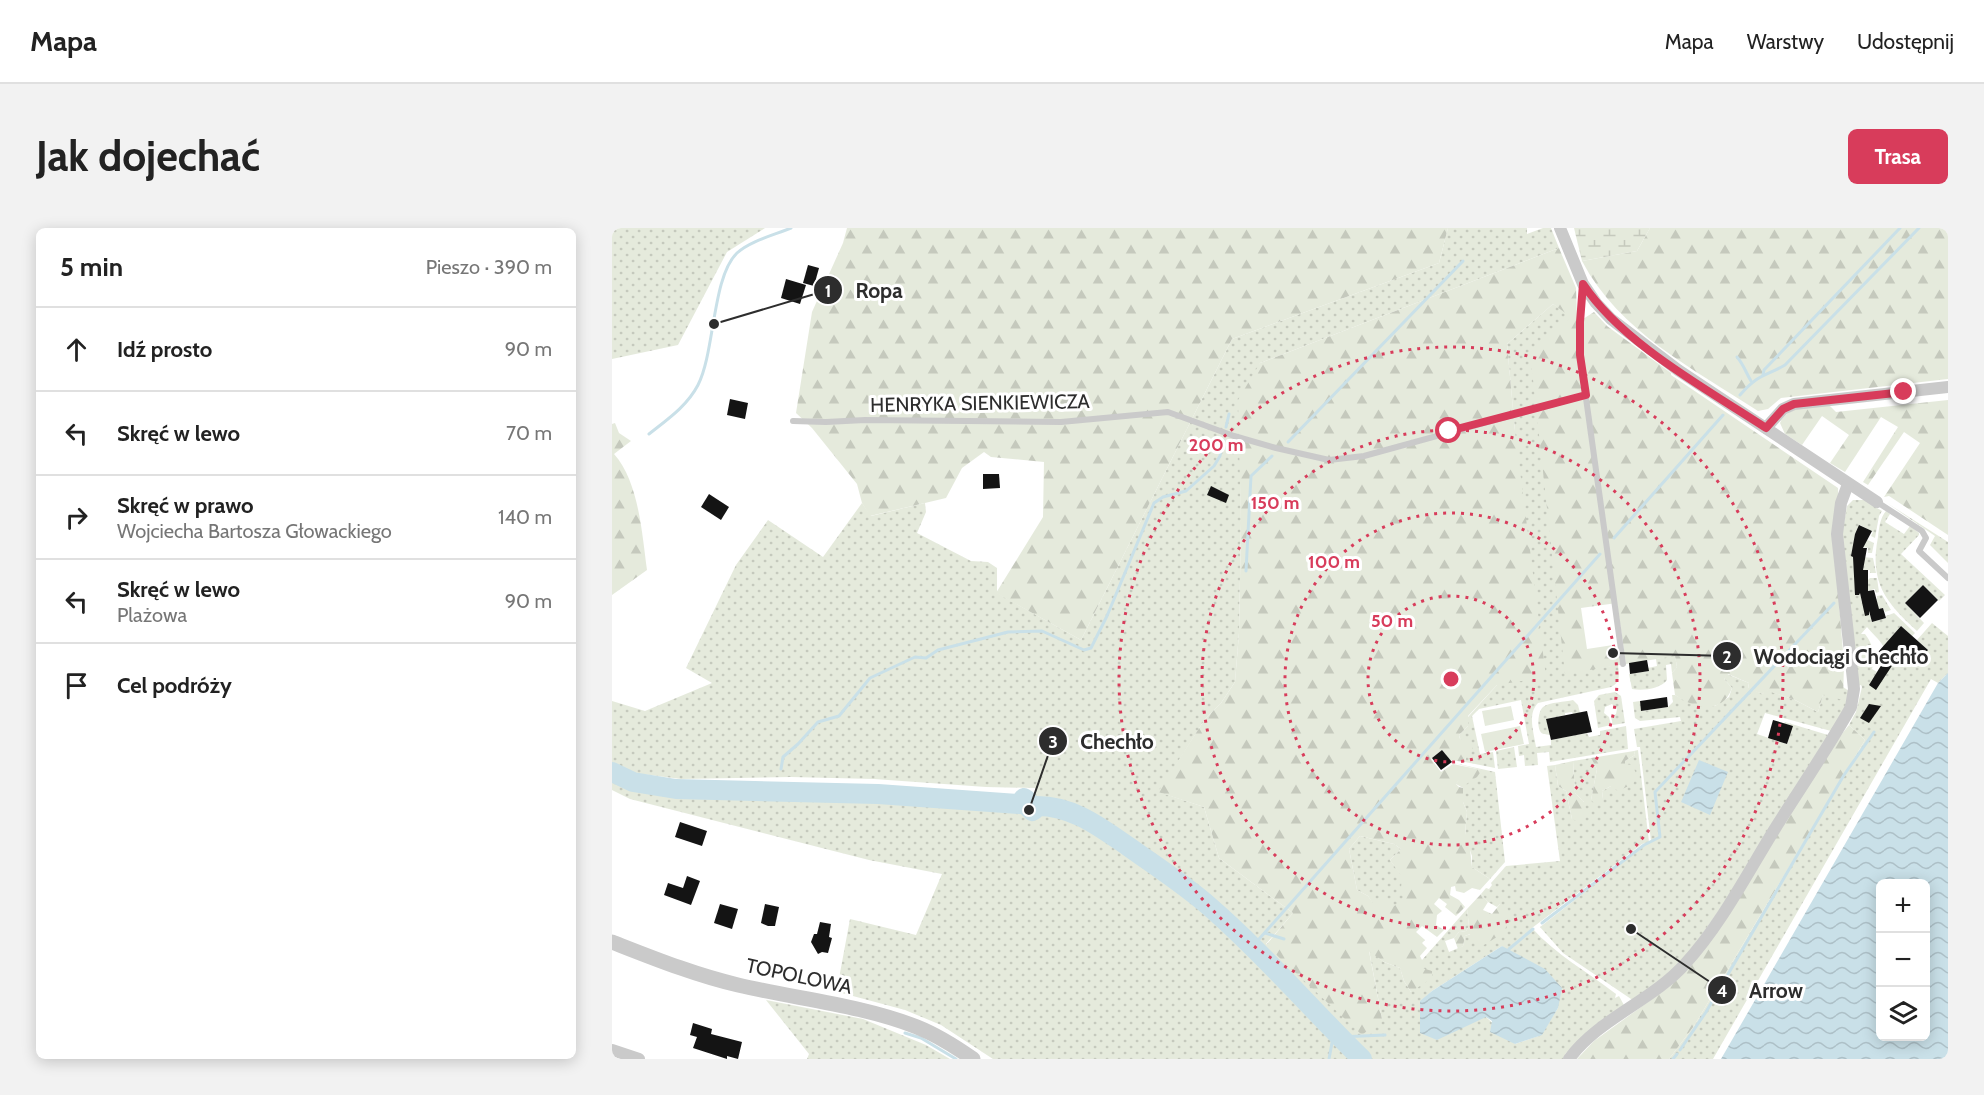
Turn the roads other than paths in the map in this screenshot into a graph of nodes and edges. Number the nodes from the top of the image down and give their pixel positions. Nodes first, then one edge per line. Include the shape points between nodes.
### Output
1 (1560, 228) edge
2 (1583, 284) junction
3 (1948, 387) edge
4 (1586, 395) junction
5 (793, 421) dead end
6 (1766, 428) junction
7 (1848, 484) junction
8 (1877, 502) joint
9 (1948, 578) edge
10 (1623, 664) dead end
11 (612, 942) edge
12 (612, 1050) edge
13 (639, 1059) edge
14 (974, 1059) edge
15 (1569, 1059) edge

1 - 2 street
2 - 4 lane via 1580,355
2 - 6 street via 1611,319 1633,337
3 - 6 street via 1794,404 1783,409
4 - 5 lane, HENRYKA SIENKIEWICZA via 1364,456 1329,460 1234,436 1168,412 1061,422
4 - 10 lane
6 - 7 street
7 - 8 street
7 - 15 street via 1841,503 1838,534 1854,689 1851,707 1730,902 1684,965 1593,1035
8 - 9 lane via 1922,531 1926,538 1919,551
11 - 14 street, TOPOLOWA via 735,985 902,1022 934,1035
12 - 13 street

